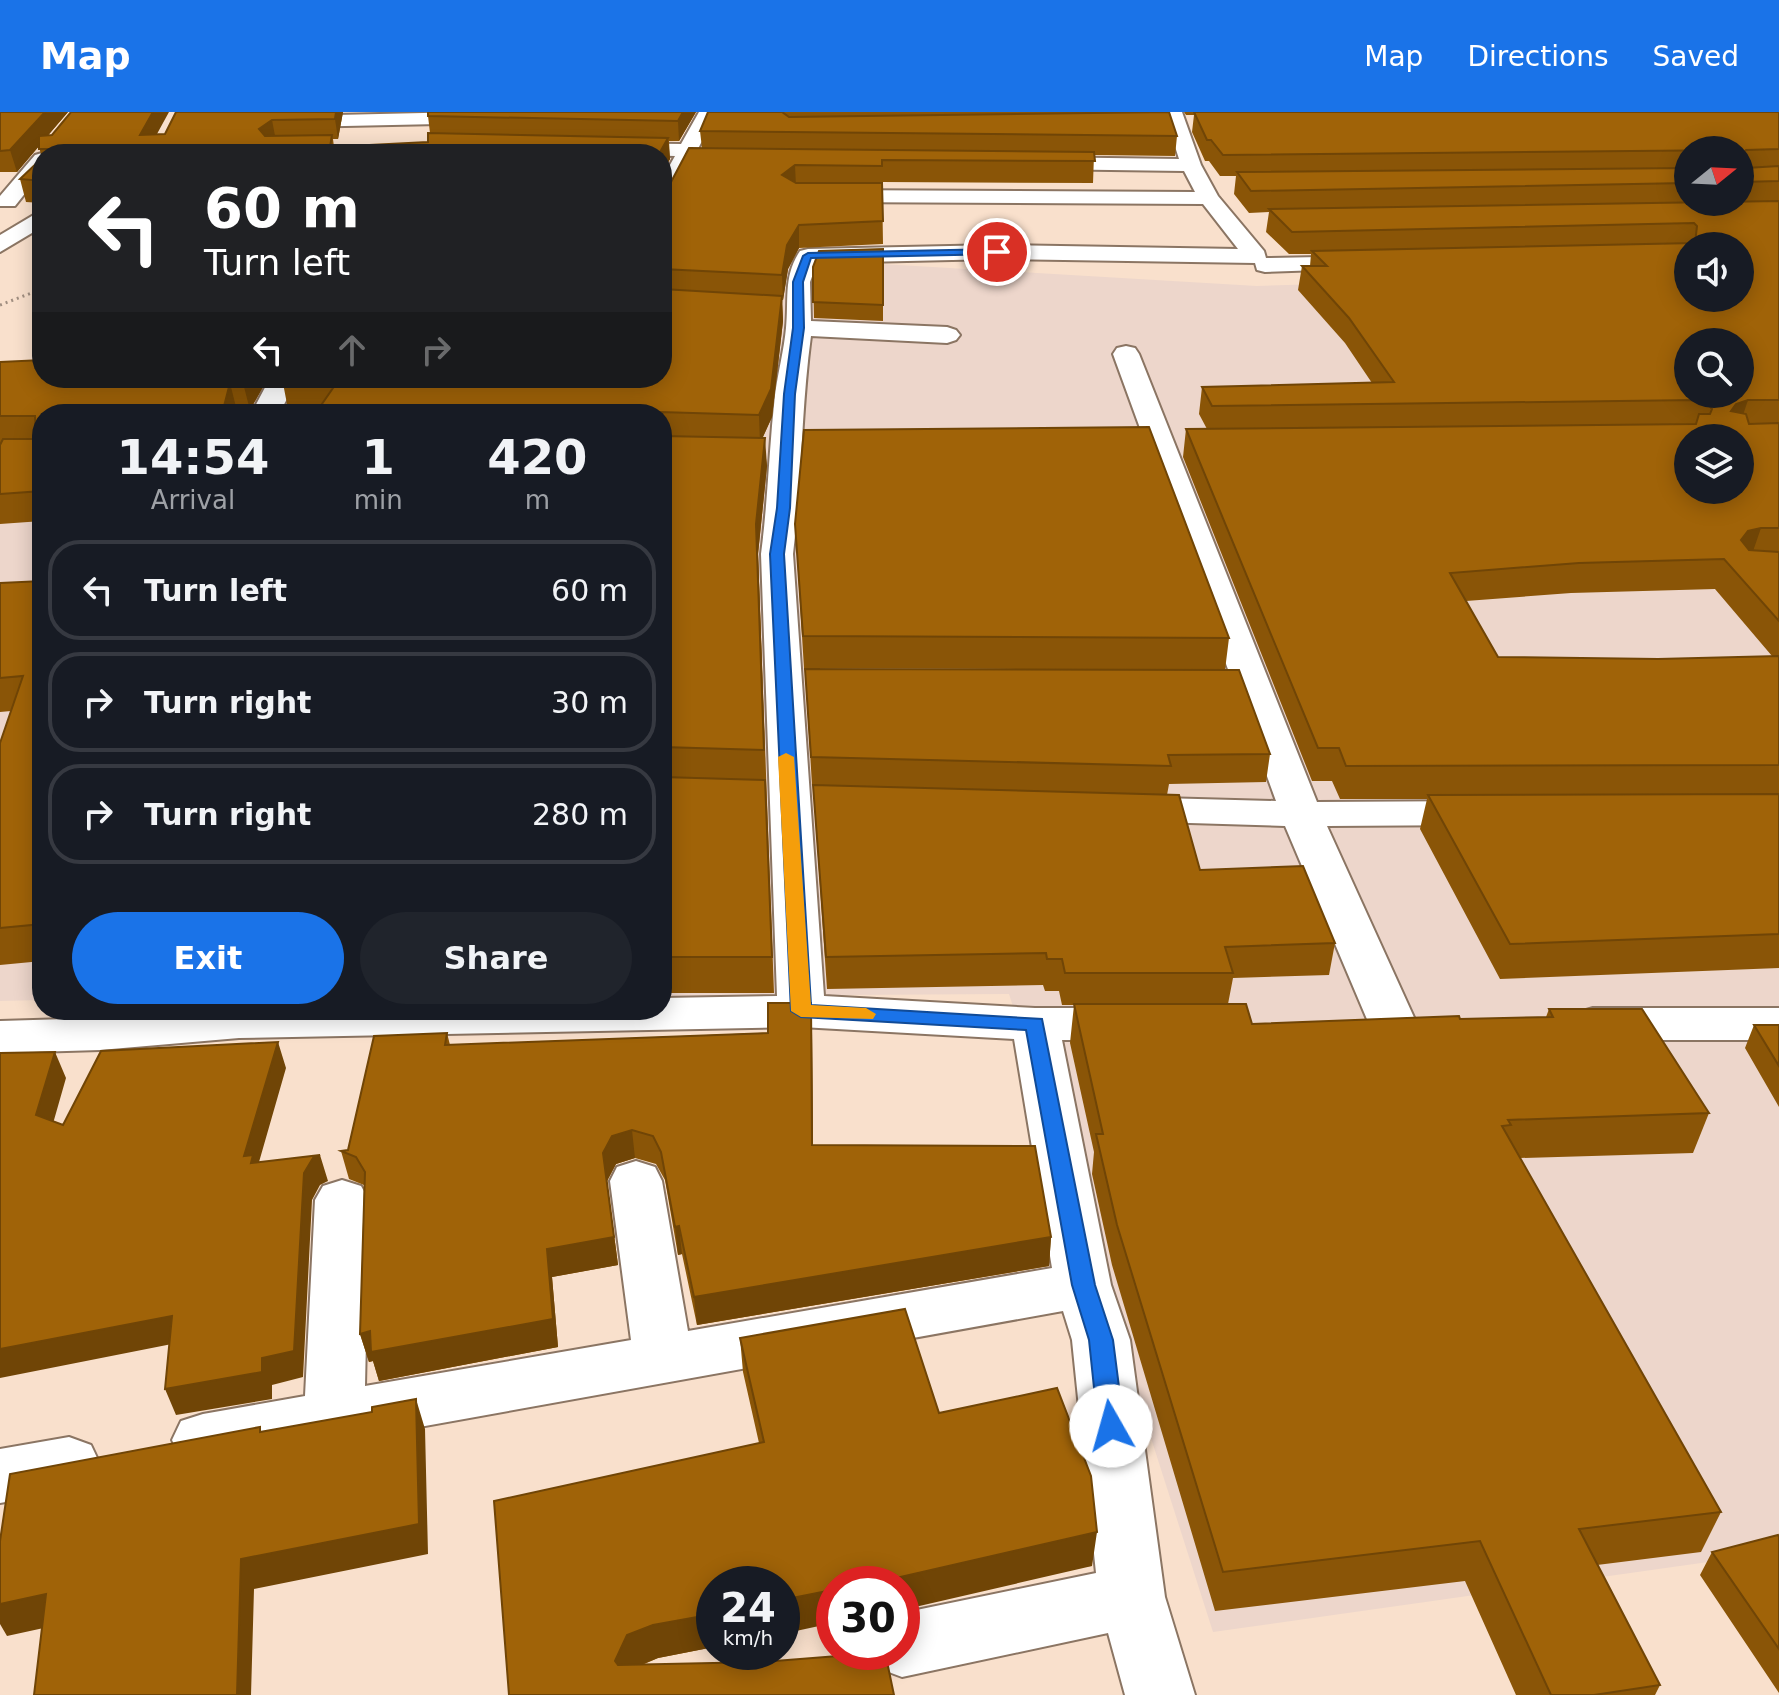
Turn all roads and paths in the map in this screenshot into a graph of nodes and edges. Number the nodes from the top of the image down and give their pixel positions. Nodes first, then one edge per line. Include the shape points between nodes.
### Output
1 (538, 112) edge
2 (708, 112) edge
3 (1177, 122) edge
4 (277, 144) edge
5 (672, 154) edge
6 (687, 155) junction
7 (1193, 157) junction
8 (716, 160) edge
9 (1016, 163) edge
10 (32, 169) edge
11 (672, 181) edge
12 (1211, 189) junction
13 (797, 196) edge
14 (4, 200) edge
15 (32, 205) edge
16 (1228, 223) junction
17 (32, 224) edge
18 (0, 245) edge
19 (1265, 256) junction
20 (1390, 262) edge
21 (32, 293) edge
22 (0, 305) edge
23 (789, 316) junction
24 (947, 335) dead end
25 (1126, 354) dead end
26 (772, 797) junction
27 (834, 799) edge
28 (1083, 807) edge
29 (1524, 813) edge
30 (1301, 814) junction
31 (801, 1011) junction
32 (672, 1014) edge
33 (341, 1020) edge
34 (104, 1022) edge
35 (1035, 1024) junction
36 (1175, 1024) edge
37 (1346, 1024) edge
38 (1393, 1024) junction
39 (1439, 1024) edge
40 (1547, 1024) edge
41 (1779, 1024) edge
42 (0, 1037) edge
43 (636, 1181) dead end
44 (342, 1200) dead end
45 (1083, 1285) junction
46 (663, 1359) junction
47 (334, 1417) junction
48 (0, 1476) edge
49 (1132, 1597) junction
50 (920, 1641) edge
51 (1160, 1695) edge

1 - 4 street via 284,123
2 - 6 street
3 - 7 street
5 - 6 street
6 - 8 street
6 - 11 street
7 - 9 street
7 - 12 street
10 - 14 street
12 - 13 street
12 - 16 street
14 - 15 street
16 - 19 street
16 - 19 street
17 - 18 street
19 - 20 street
19 - 23 street via 808,256
21 - 22 path
23 - 24 street
23 - 26 street via 789,394 771,454 777,554 798,682
25 - 30 street via 1176,445 1236,684
26 - 27 street
26 - 31 street
28 - 30 street
29 - 30 street
30 - 38 street
31 - 32 street
31 - 35 street
33 - 34 street
34 - 42 street
35 - 36 street
35 - 45 street
37 - 38 street
38 - 39 street
40 - 41 street
43 - 46 street
44 - 47 street
45 - 46 street
45 - 49 street via 1101,1340
46 - 47 street
47 - 48 street
49 - 50 street
49 - 51 street

